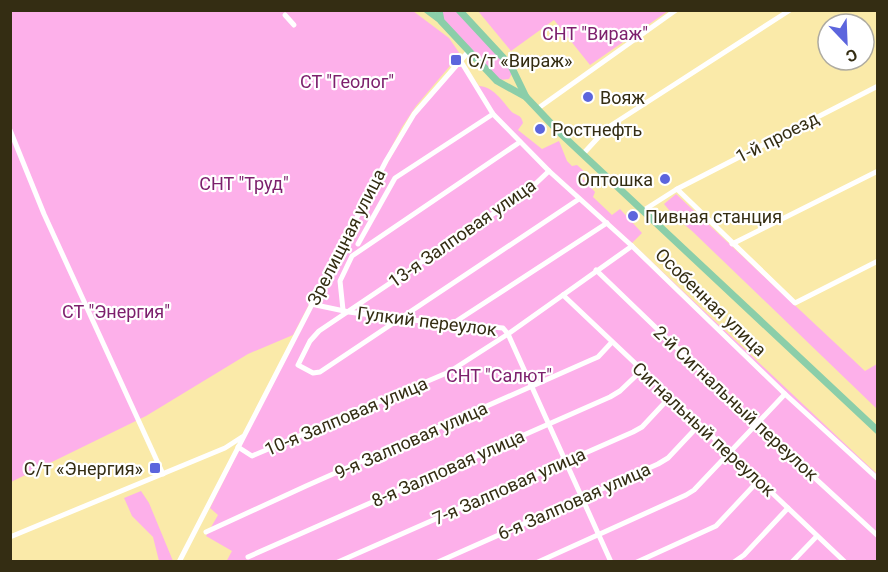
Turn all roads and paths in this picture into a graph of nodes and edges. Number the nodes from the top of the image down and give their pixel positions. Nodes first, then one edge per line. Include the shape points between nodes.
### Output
1 (427, 10) edge
2 (439, 10) edge
3 (459, 10) edge
4 (676, 10) edge
5 (790, 10) edge
6 (285, 15) dead end
7 (441, 21) junction
8 (294, 25) dead end
9 (469, 51) junction
10 (460, 60) junction
11 (514, 72) junction
12 (501, 83) junction
13 (878, 86) edge
14 (526, 97) junction
15 (537, 109) junction
16 (493, 114) junction
17 (10, 130) edge
18 (520, 142) junction
19 (583, 154) junction
20 (549, 171) junction
21 (878, 171) edge
22 (677, 189) junction
23 (579, 199) junction
24 (644, 210) junction
25 (607, 223) junction
26 (358, 244) dead end
27 (732, 244) junction
28 (632, 246) junction
29 (878, 261) edge
30 (596, 270) junction
31 (563, 295) junction
32 (312, 304) junction
33 (346, 311) junction
34 (400, 319) junction
35 (454, 323) junction
36 (508, 334) junction
37 (612, 342) junction
38 (642, 370) junction
39 (531, 387) junction
40 (785, 394) junction
41 (670, 397) junction
42 (548, 424) junction
43 (756, 424) junction
44 (699, 425) junction
45 (878, 431) edge
46 (243, 436) junction
47 (238, 447) junction
48 (728, 453) junction
49 (566, 461) junction
50 (163, 474) junction
51 (878, 479) edge
52 (759, 480) junction
53 (582, 498) junction
54 (788, 508) junction
55 (206, 532) dead end
56 (598, 535) junction
57 (817, 536) junction
58 (878, 536) edge
59 (10, 537) edge
60 (248, 557) dead end
61 (179, 561) edge
62 (338, 561) edge
63 (438, 561) edge
64 (538, 561) edge
65 (611, 561) edge
66 (637, 561) edge
67 (734, 561) edge
68 (792, 561) edge
69 (845, 561) edge

1 - 7 main road
2 - 7 main road
3 - 11 main road
4 - 15 street
5 - 19 street via 607,128
6 - 8 street
7 - 9 main road
9 - 10 street, Зрелищная улица
9 - 12 main road
10 - 16 street, Особенная улица
10 - 32 street, Зрелищная улица via 414,114
11 - 12 main road via 509,82
11 - 14 main road
12 - 14 main road
13 - 22 street, 1-й проезд
14 - 15 main road
15 - 19 main road
16 - 18 street, Особенная улица
16 - 26 street via 395,178
17 - 50 street via 44,214
18 - 20 street, Особенная улица
18 - 33 street via 352,256 340,281
19 - 24 main road
20 - 23 street, Особенная улица
20 - 33 street, 13-я Залповая улица via 530,189
21 - 27 street
22 - 24 street, 1-й проезд
22 - 27 street
23 - 25 street, Особенная улица
23 - 34 street
24 - 45 main road
25 - 28 street, Особенная улица
25 - 35 street
27 - 29 street via 795,303
28 - 30 street, 10-я Залповая улица
28 - 40 street, Особенная улица
30 - 31 street, 10-я Залповая улица
30 - 43 street, 2-й Сигнальный переулок
31 - 36 street, 10-я Залповая улица
31 - 37 street, Сигнальный переулок
32 - 33 street, Гулкий переулок
32 - 46 street, Зрелищная улица
33 - 34 street, Гулкий переулок
33 - 34 street, 13-я Залповая улица via 310,340 297,365 317,374
34 - 35 street, Гулкий переулок
35 - 36 street, Гулкий переулок via 503,327
36 - 39 street, Гулкий переулок
36 - 47 street, 10-я Залповая улица via 449,372 269,449 252,456
37 - 38 street, Сигнальный переулок
37 - 39 street, 9-я Залповая улица via 598,357
38 - 41 street, Сигнальный переулок
38 - 42 street, 8-я Залповая улица via 610,397
39 - 42 street, Гулкий переулок
39 - 55 street, 9-я Залповая улица
40 - 43 street
40 - 51 street, Особенная улица
41 - 44 street, Сигнальный переулок
41 - 49 street, 7-я Залповая улица via 642,427
42 - 49 street, Гулкий переулок
42 - 60 street, 8-я Залповая улица
43 - 48 street
43 - 58 street, 2-й Сигнальный переулок
44 - 48 street, Сигнальный переулок
44 - 53 street, 6-я Залповая улица via 668,458
46 - 47 street, Зрелищная улица
46 - 50 street via 225,448
47 - 61 street, Зрелищная улица
48 - 52 street, Сигнальный переулок
48 - 56 street via 694,490
49 - 53 street, Гулкий переулок
49 - 62 street, 7-я Залповая улица
50 - 59 street
52 - 54 street, Сигнальный переулок
52 - 66 street via 716,526
53 - 56 street, Гулкий переулок
53 - 63 street, 6-я Залповая улица
54 - 57 street, Сигнальный переулок
54 - 67 street
56 - 64 street
56 - 65 street, Гулкий переулок
57 - 68 street
57 - 69 street, Сигнальный переулок

